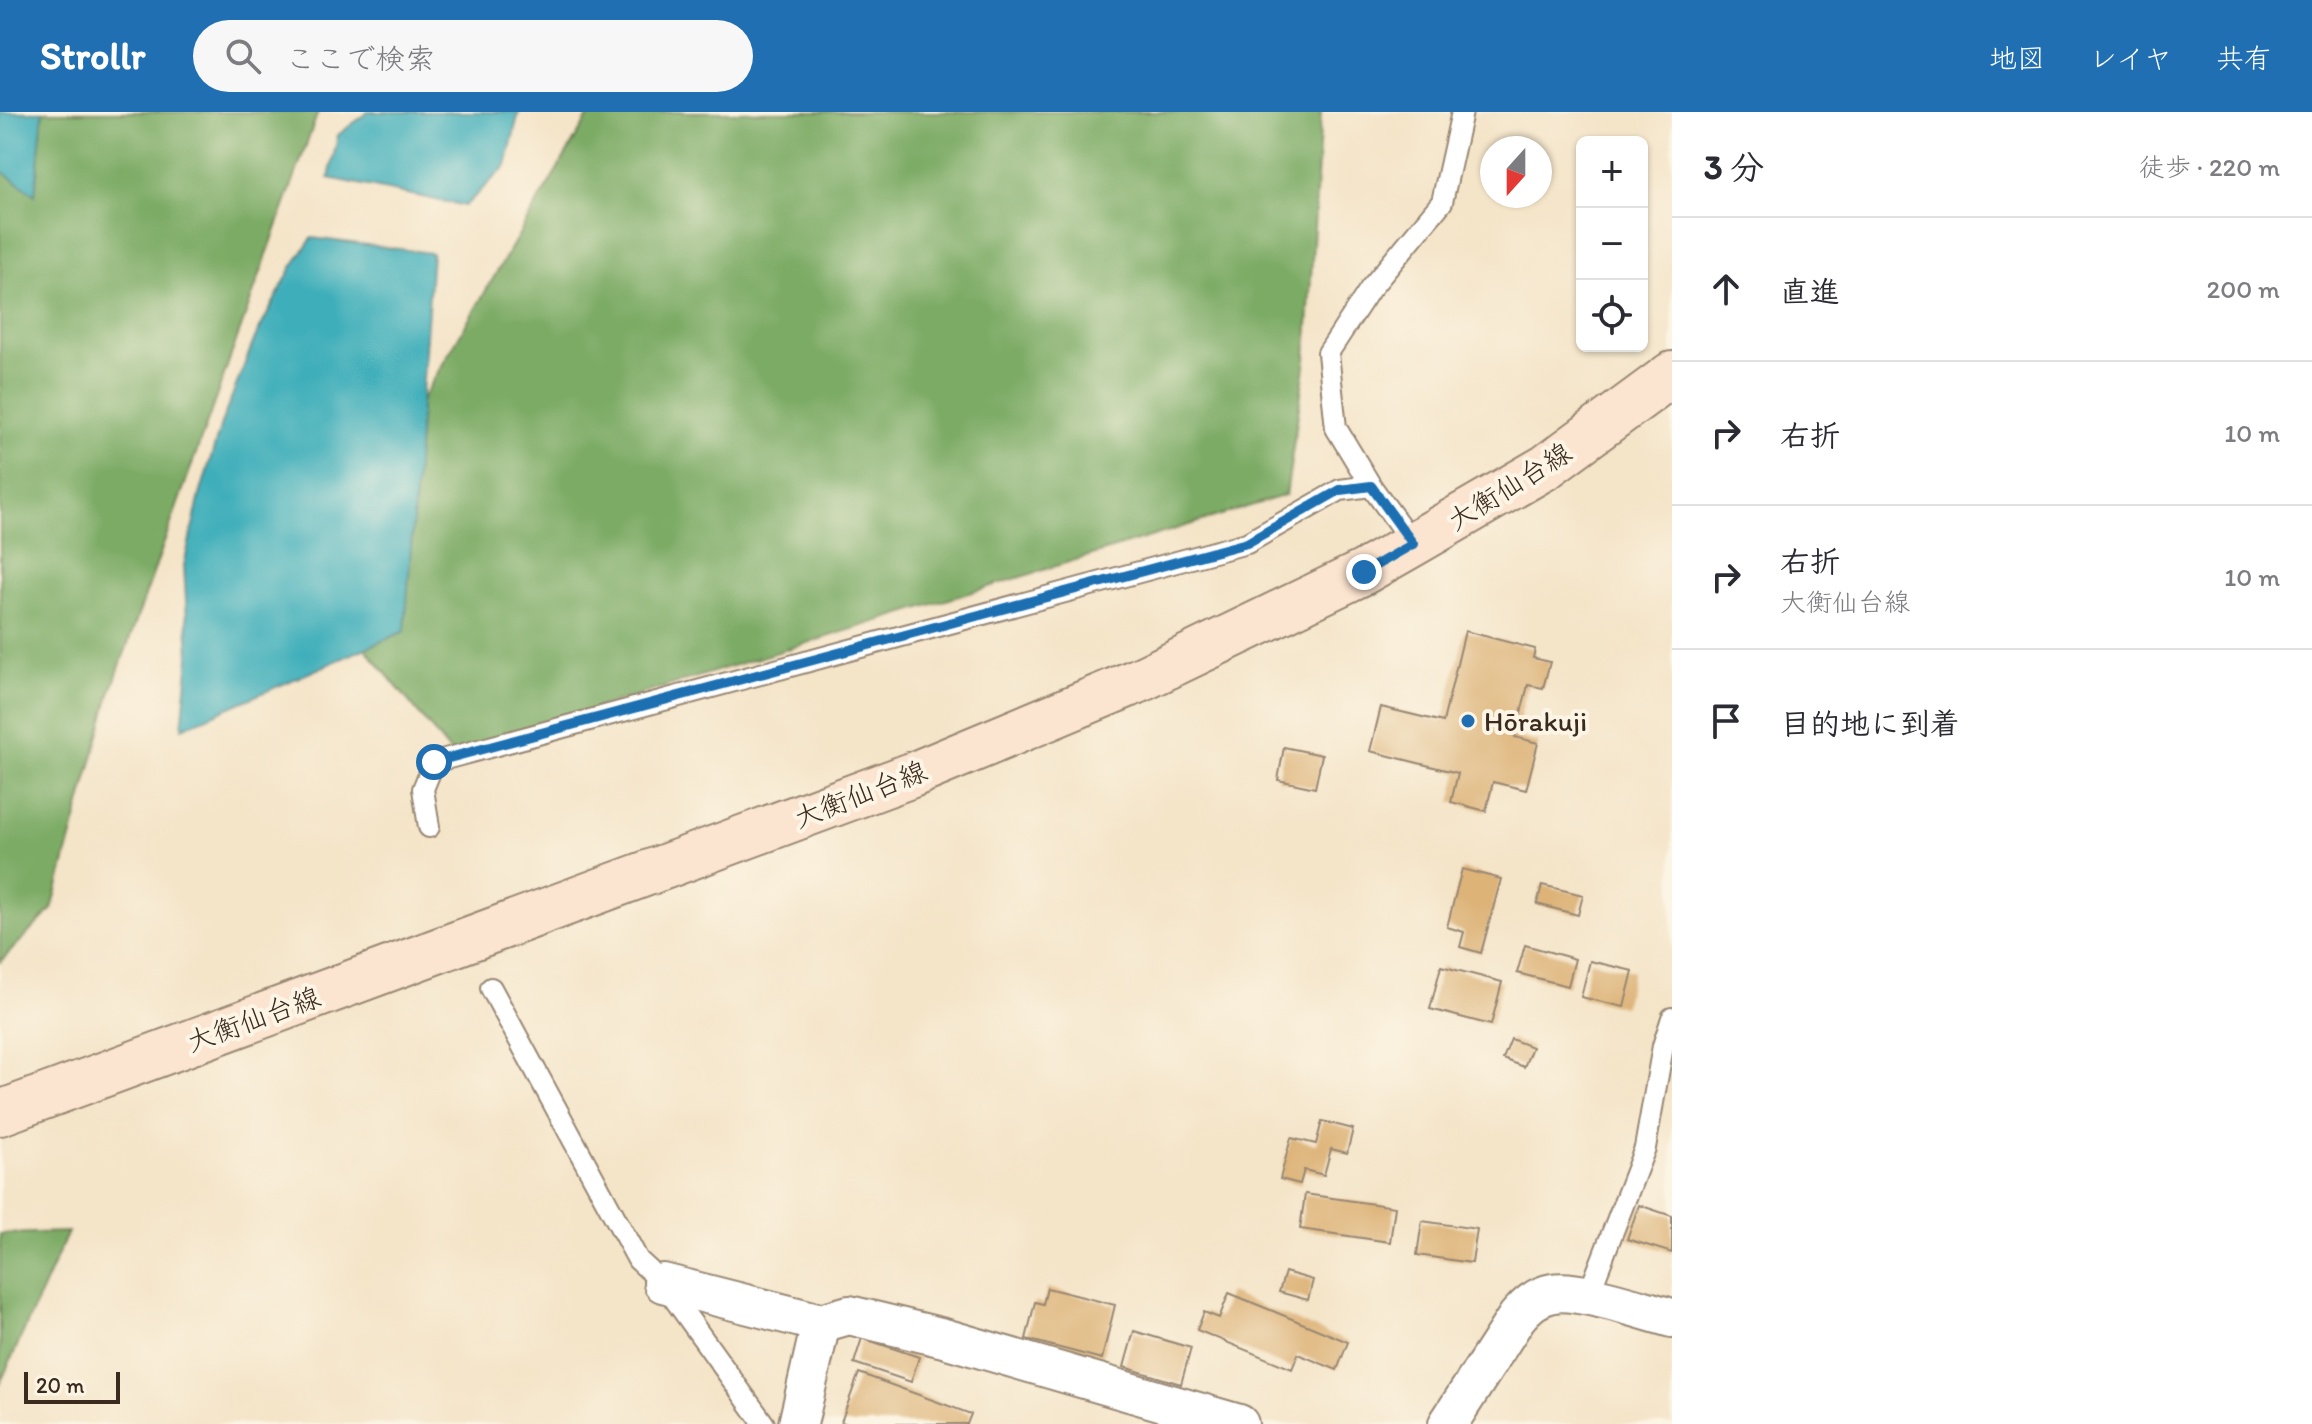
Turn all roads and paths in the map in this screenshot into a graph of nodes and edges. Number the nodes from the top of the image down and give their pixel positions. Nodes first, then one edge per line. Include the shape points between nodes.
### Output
1 (1462, 112) edge
2 (1672, 374) edge
3 (1371, 486) junction
4 (1413, 544) junction
5 (429, 827) dead end
6 (491, 988) dead end
7 (1672, 1018) edge
8 (0, 1113) edge
9 (663, 1283) junction
10 (1588, 1296) junction
11 (1672, 1318) edge
12 (821, 1323) junction
13 (764, 1424) edge
14 (798, 1424) edge
15 (1239, 1424) edge
16 (1448, 1424) edge

1 - 3 lane via 1442,202 1370,289 1328,353 1336,428
2 - 4 main road, 大衡仙台線 via 1546,467
3 - 4 lane
3 - 5 lane via 1340,490 1247,543 434,762 423,789
4 - 8 main road, 大衡仙台線 via 1142,679 912,775
6 - 9 lane via 638,1260
7 - 10 lane via 1645,1148
9 - 12 street
9 - 13 lane
10 - 11 street
10 - 16 street via 1555,1292 1527,1304
12 - 14 street
12 - 15 street via 849,1315

